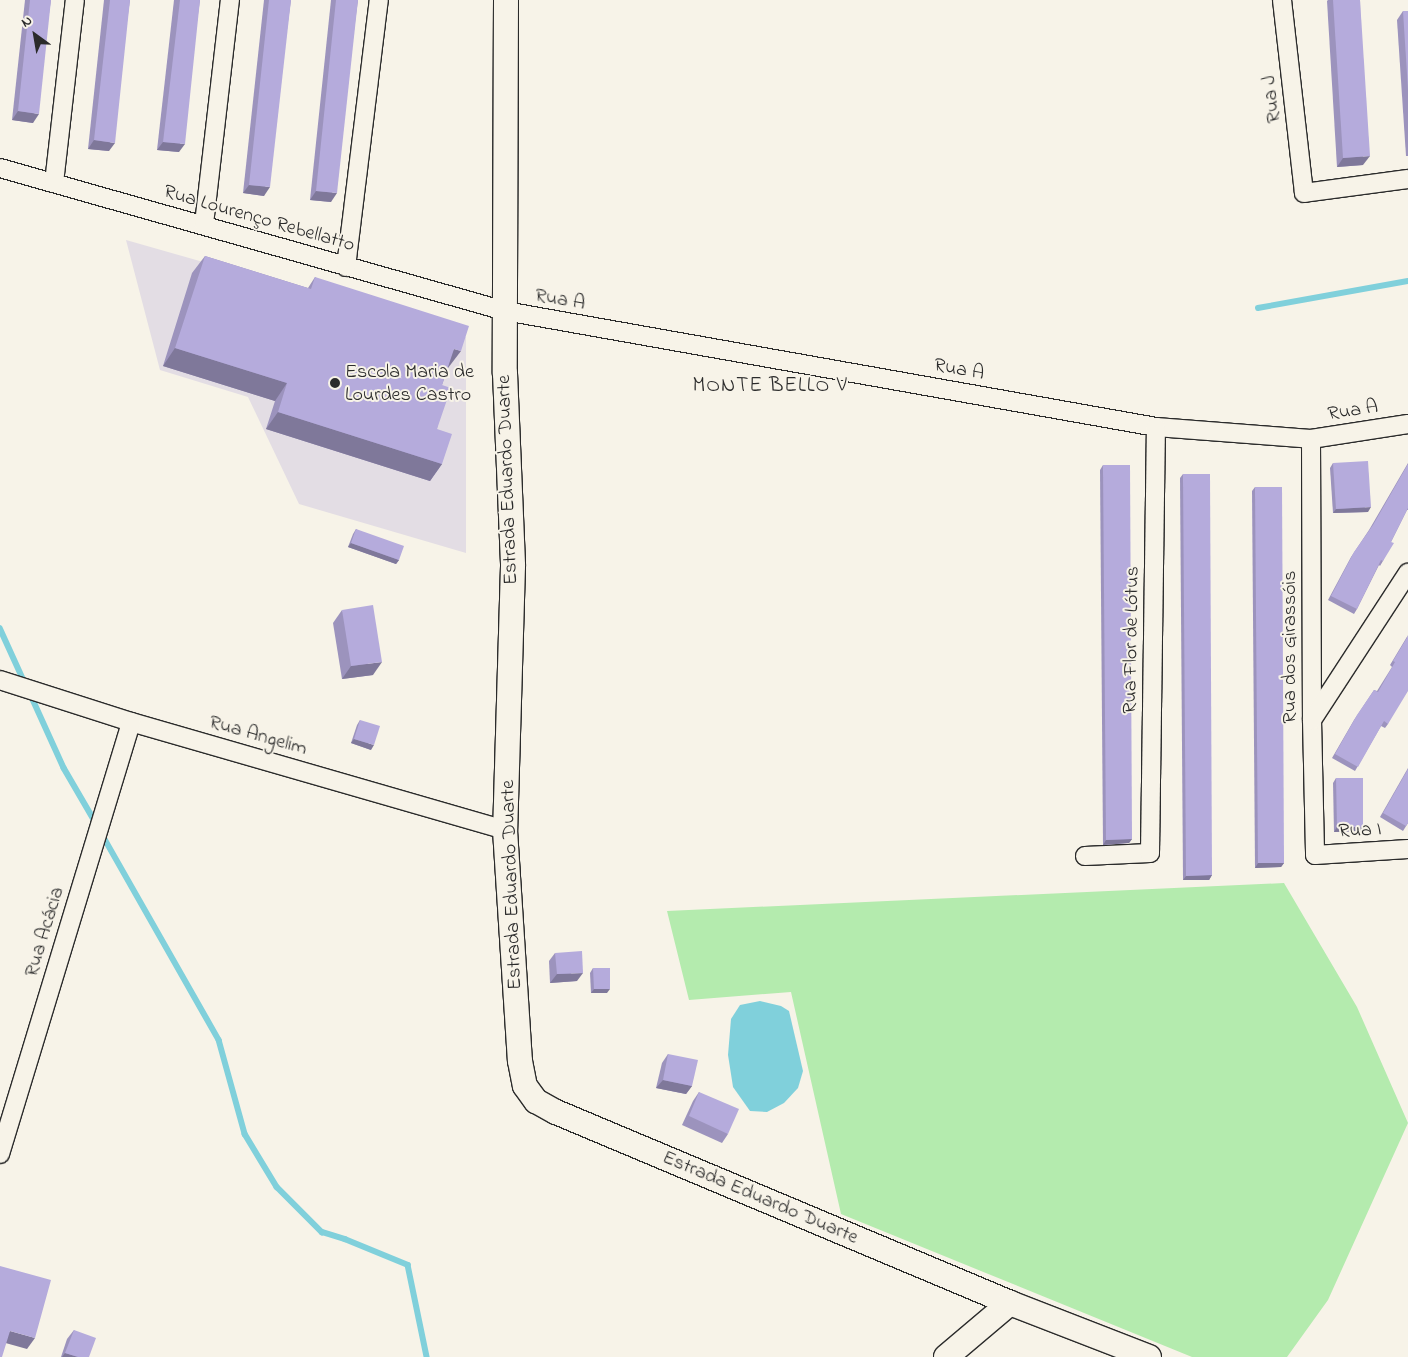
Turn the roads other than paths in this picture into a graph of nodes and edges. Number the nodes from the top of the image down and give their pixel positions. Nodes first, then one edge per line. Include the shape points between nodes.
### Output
1 (75, 0) edge
2 (230, 0) edge
3 (380, 0) edge
4 (506, 0) edge
5 (1282, 0) edge
6 (0, 168) edge
7 (1408, 179) edge
8 (54, 183) junction
9 (204, 224) junction
10 (346, 266) junction
11 (505, 312) junction
12 (1408, 424) edge
13 (1156, 427) junction
14 (1311, 439) junction
15 (1408, 574) edge
16 (0, 680) edge
17 (1312, 720) junction
18 (131, 722) junction
19 (505, 830) junction
20 (1408, 849) edge
21 (1315, 855) joint
22 (1085, 856) dead end
23 (0, 1154) edge
24 (1010, 1303) junction
25 (946, 1357) edge
26 (1149, 1357) edge

1 - 8 street
2 - 9 street
3 - 10 street
4 - 11 street, Estrada Eduardo Duarte
5 - 7 street, Rua J via 1304,192
6 - 8 street, Rua Lourenço Rebellatto
8 - 9 street, Rua Lourenço Rebellatto
9 - 10 street, Rua Lourenço Rebellatto
10 - 11 street, Rua Lourenço Rebellatto
11 - 13 street, Rua A
11 - 19 street, Estrada Eduardo Duarte via 512,566
12 - 14 street, Rua A
13 - 14 street, Rua A
13 - 22 street, Rua Flor de Lótus via 1150,853
14 - 17 street, Rua dos Girassóis
15 - 17 street
16 - 18 street, Rua Angelim
17 - 21 street, Rua dos Girassóis
18 - 19 street, Rua Angelim
18 - 23 street, Rua Acácia
19 - 24 street, Estrada Eduardo Duarte via 520,1061 525,1086 536,1101
20 - 21 street, Rua I
24 - 25 street
24 - 26 street, Estrada Eduardo Duarte

